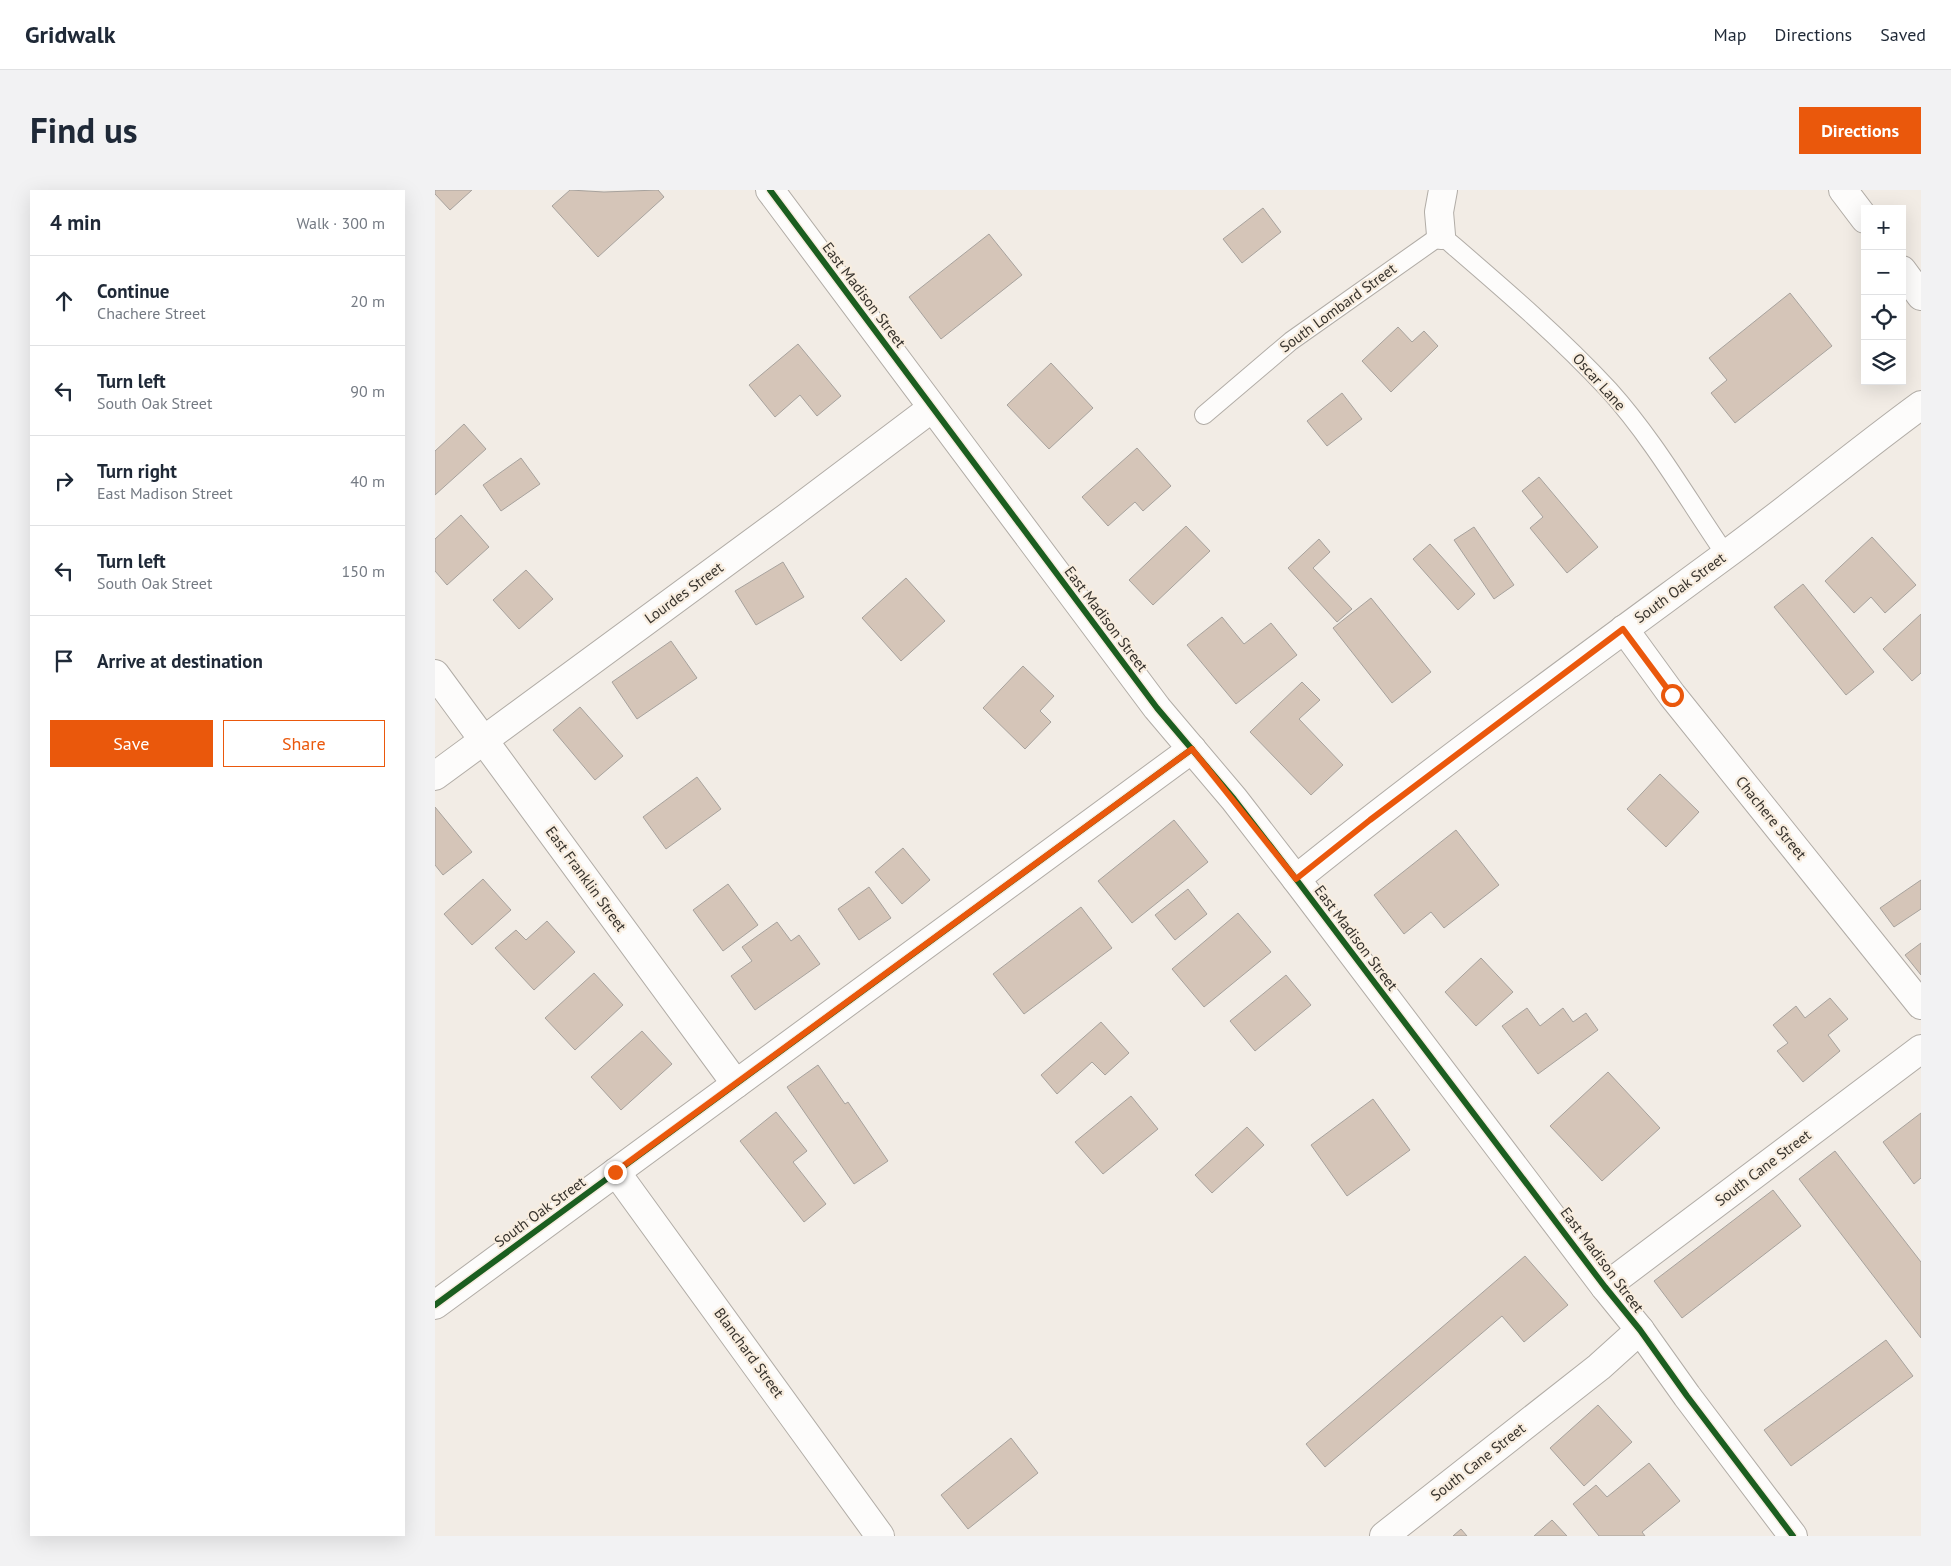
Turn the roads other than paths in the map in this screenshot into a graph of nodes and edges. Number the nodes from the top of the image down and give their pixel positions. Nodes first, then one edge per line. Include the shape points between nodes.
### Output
1 (770, 190) edge
2 (1443, 190) edge
3 (1843, 190) edge
4 (1861, 214) edge
5 (1441, 235) junction
6 (1906, 275) edge
7 (1921, 296) edge
8 (1921, 405) edge
9 (931, 408) junction
10 (1204, 415) dead end
11 (1726, 555) junction
12 (1623, 629) junction
13 (435, 674) edge
14 (484, 740) junction
15 (1192, 749) junction
16 (435, 776) edge
17 (1296, 879) junction
18 (1921, 1005) edge
19 (1921, 1049) edge
20 (736, 1084) junction
21 (615, 1172) junction
22 (1605, 1287) junction
23 (435, 1305) edge
24 (1640, 1330) junction
25 (880, 1536) edge
26 (1384, 1536) edge
27 (1793, 1536) edge

1 - 9 street, East Madison Street
2 - 5 street via 1439,212
3 - 4 street
5 - 10 lane, South Lombard Street via 1291,341
5 - 11 lane, Oscar Lane via 1555,334 1609,391 1634,421
6 - 7 street
8 - 11 street, South Oak Street
9 - 14 street, Lourdes Street
9 - 15 street, East Madison Street via 1157,708
11 - 12 street, South Oak Street
12 - 17 street, South Oak Street
12 - 18 street, Chachere Street via 1672,695
13 - 14 street, East Franklin Street
14 - 16 street, Lourdes Street
14 - 20 street, East Franklin Street
15 - 17 street, East Madison Street
15 - 20 street, South Oak Street
17 - 22 street, East Madison Street
19 - 22 street, South Cane Street
20 - 21 street, South Oak Street
21 - 23 street, South Oak Street
21 - 25 street, Blanchard Street
22 - 24 street, East Madison Street
24 - 26 street, South Cane Street via 1599,1367
24 - 27 street, East Madison Street

